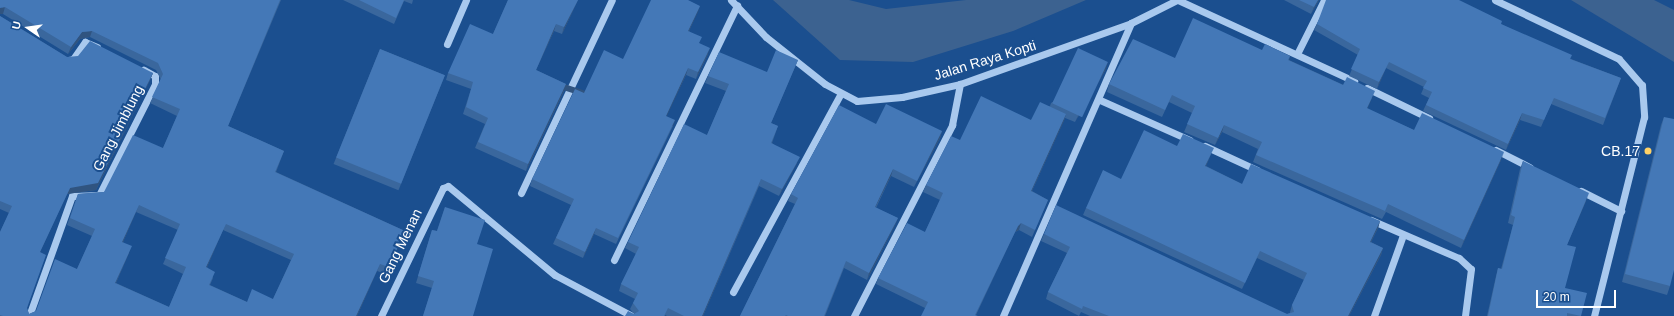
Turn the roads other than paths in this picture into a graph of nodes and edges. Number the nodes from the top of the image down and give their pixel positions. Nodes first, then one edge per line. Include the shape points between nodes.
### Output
1 (466, 0) edge
2 (612, 0) edge
3 (1178, 0) edge
4 (1324, 0) edge
5 (1495, 0) edge
6 (734, 2) edge
7 (1131, 23) junction
8 (447, 44) dead end
9 (107, 52) edge
10 (1297, 54) junction
11 (61, 56) edge
12 (133, 64) edge
13 (960, 84) junction
14 (840, 95) junction
15 (1100, 100) junction
16 (1440, 123) edge
17 (1490, 148) edge
18 (1541, 172) edge
19 (1266, 174) edge
20 (1569, 186) edge
21 (521, 193) dead end
22 (1051, 205) junction
23 (1058, 209) edge
24 (1621, 211) junction
25 (1360, 215) edge
26 (1403, 234) junction
27 (614, 260) dead end
28 (733, 292) dead end
29 (1006, 315) edge
30 (29, 316) edge
31 (381, 316) edge
32 (632, 316) edge
33 (854, 316) edge
34 (1374, 316) edge
35 (1465, 316) edge
36 (1594, 316) edge

1 - 8 street
2 - 21 street
3 - 7 street, Jalan Raya Kopti
3 - 10 street
4 - 10 street
5 - 24 street via 1619,59 1642,85 1644,117
6 - 14 street, Jalan Raya Kopti via 766,37
6 - 27 street
7 - 13 street, Jalan Raya Kopti
7 - 15 street
9 - 11 street via 85,42 73,59
10 - 16 street
12 - 30 street, Gang Jimblung via 155,76 155,84 99,195 72,196
13 - 14 street, Jalan Raya Kopti via 879,101 857,101
13 - 33 street via 952,125
14 - 28 street
15 - 19 street
15 - 22 street
17 - 18 street
20 - 24 street
22 - 23 street
22 - 29 street
24 - 36 street
25 - 26 street
26 - 34 street
26 - 35 street via 1459,258 1471,269
31 - 32 street, Gang Menan via 443,188 448,186 570,286

